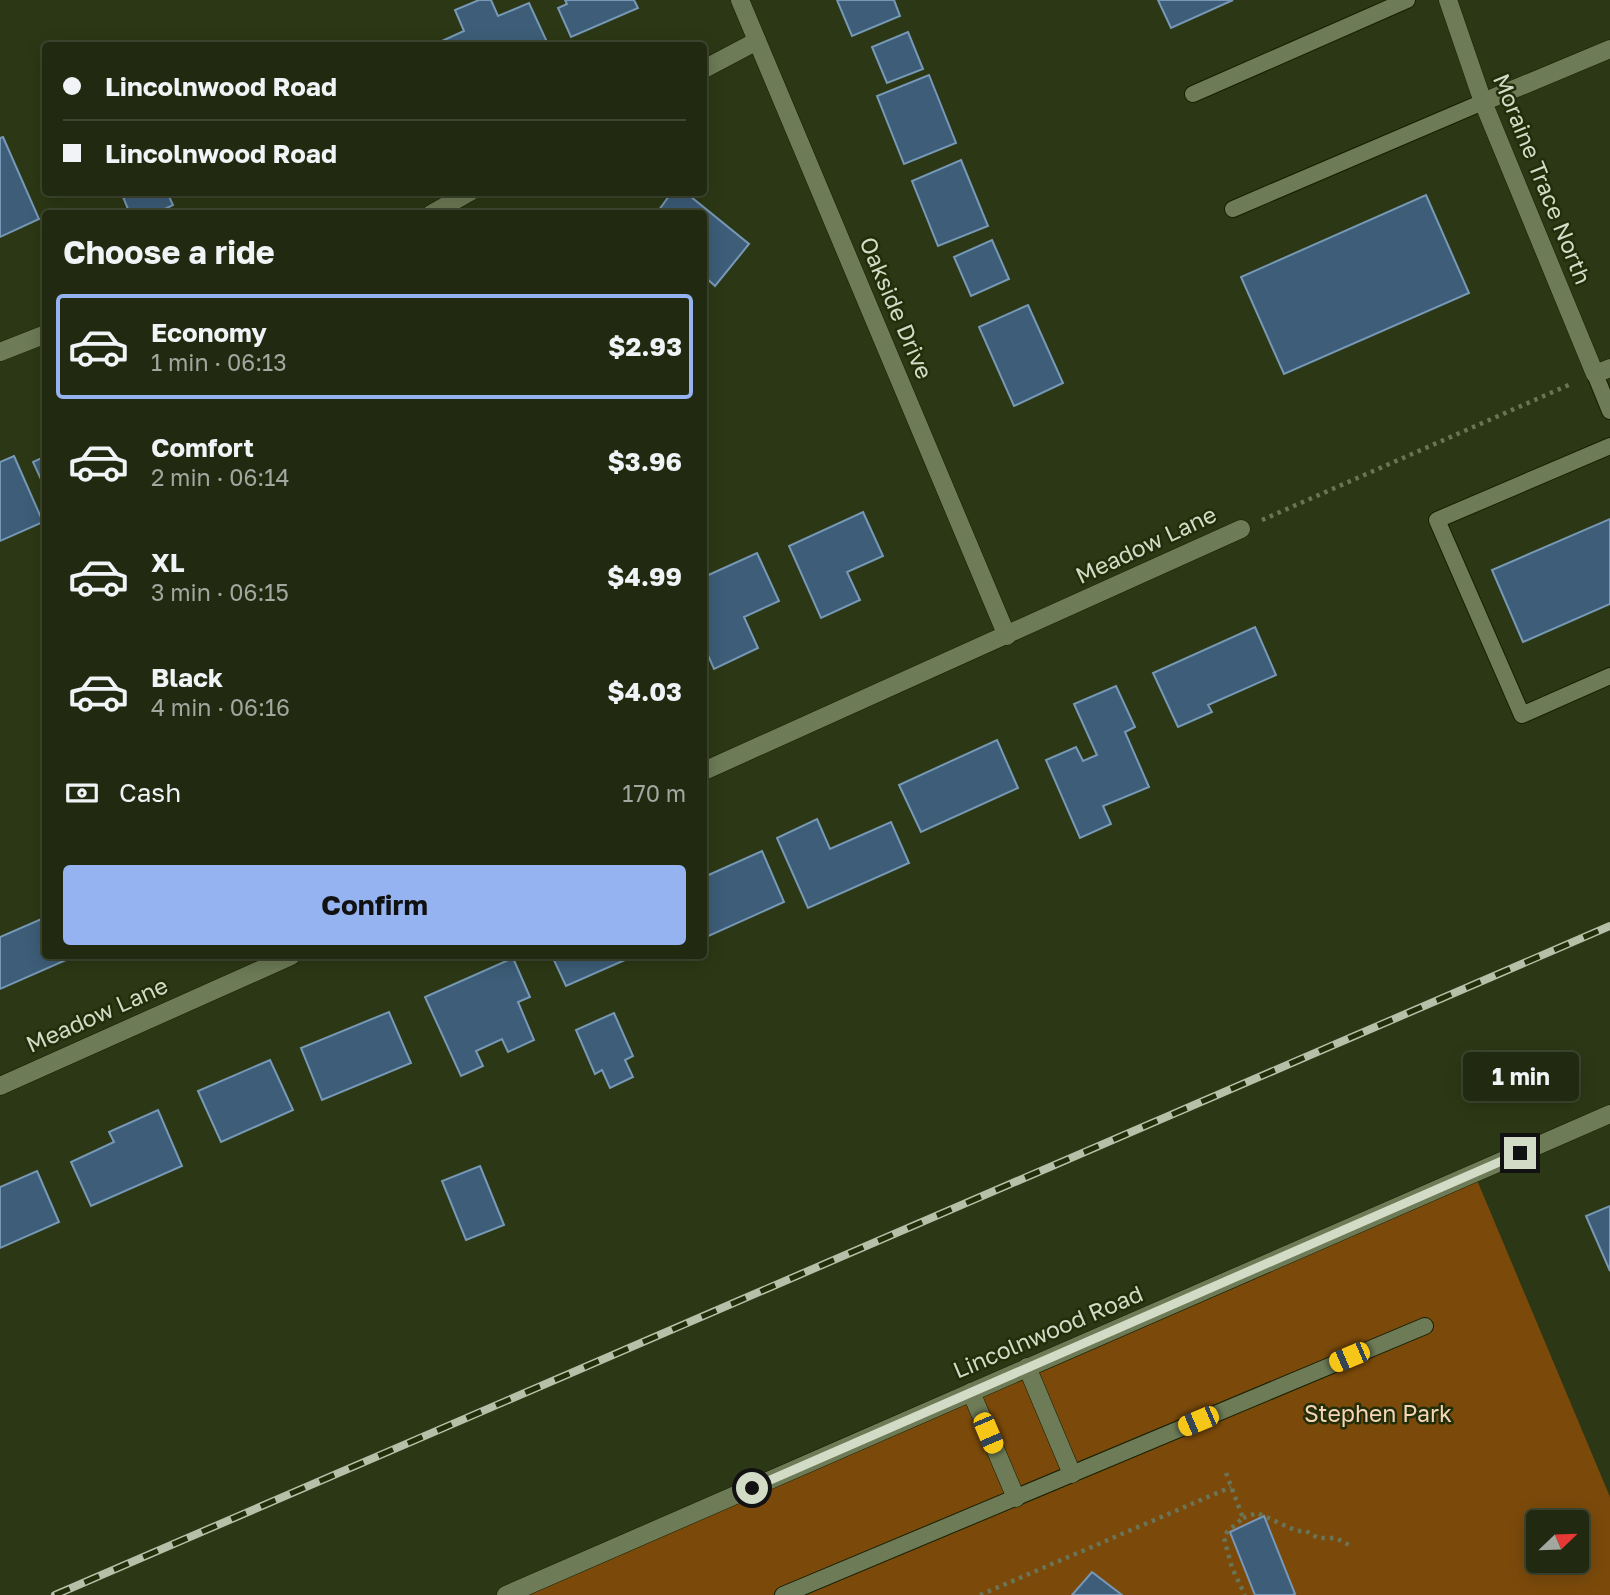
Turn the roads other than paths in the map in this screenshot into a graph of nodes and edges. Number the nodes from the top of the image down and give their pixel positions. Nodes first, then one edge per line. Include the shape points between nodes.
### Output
1 (740, 0) edge
2 (1407, 0) edge
3 (1448, 0) edge
4 (757, 41) junction
5 (1610, 49) edge
6 (707, 67) edge
7 (1193, 94) dead end
8 (1483, 102) junction
9 (463, 196) edge
10 (1233, 209) dead end
11 (437, 210) edge
12 (42, 336) edge
13 (0, 352) edge
14 (1602, 371) edge
15 (1610, 411) edge
16 (1610, 446) edge
17 (1241, 529) road end
18 (1007, 636) junction
19 (1610, 676) edge
20 (707, 770) edge
21 (284, 959) edge
22 (0, 1086) edge
23 (1610, 1114) edge
24 (1425, 1326) dead end
25 (1027, 1367) junction
26 (971, 1392) junction
27 (1072, 1474) junction
28 (1016, 1498) junction
29 (506, 1595) edge
30 (783, 1595) edge

1 - 4 street, Oakside Drive
2 - 7 lane
3 - 8 street, Moraine Trace North
4 - 6 street
4 - 18 street, Oakside Drive
5 - 8 street
8 - 10 lane
8 - 14 street, Moraine Trace North
9 - 11 street
12 - 13 street
14 - 15 lane
16 - 19 lane via 1437,520 1522,715
17 - 18 street, Meadow Lane
18 - 20 street, Meadow Lane
21 - 22 street, Meadow Lane
23 - 25 street, Lincolnwood Road
24 - 27 lane
25 - 26 street, Lincolnwood Road
25 - 27 street
26 - 28 street
26 - 29 street, Lincolnwood Road
27 - 28 lane
28 - 30 lane

